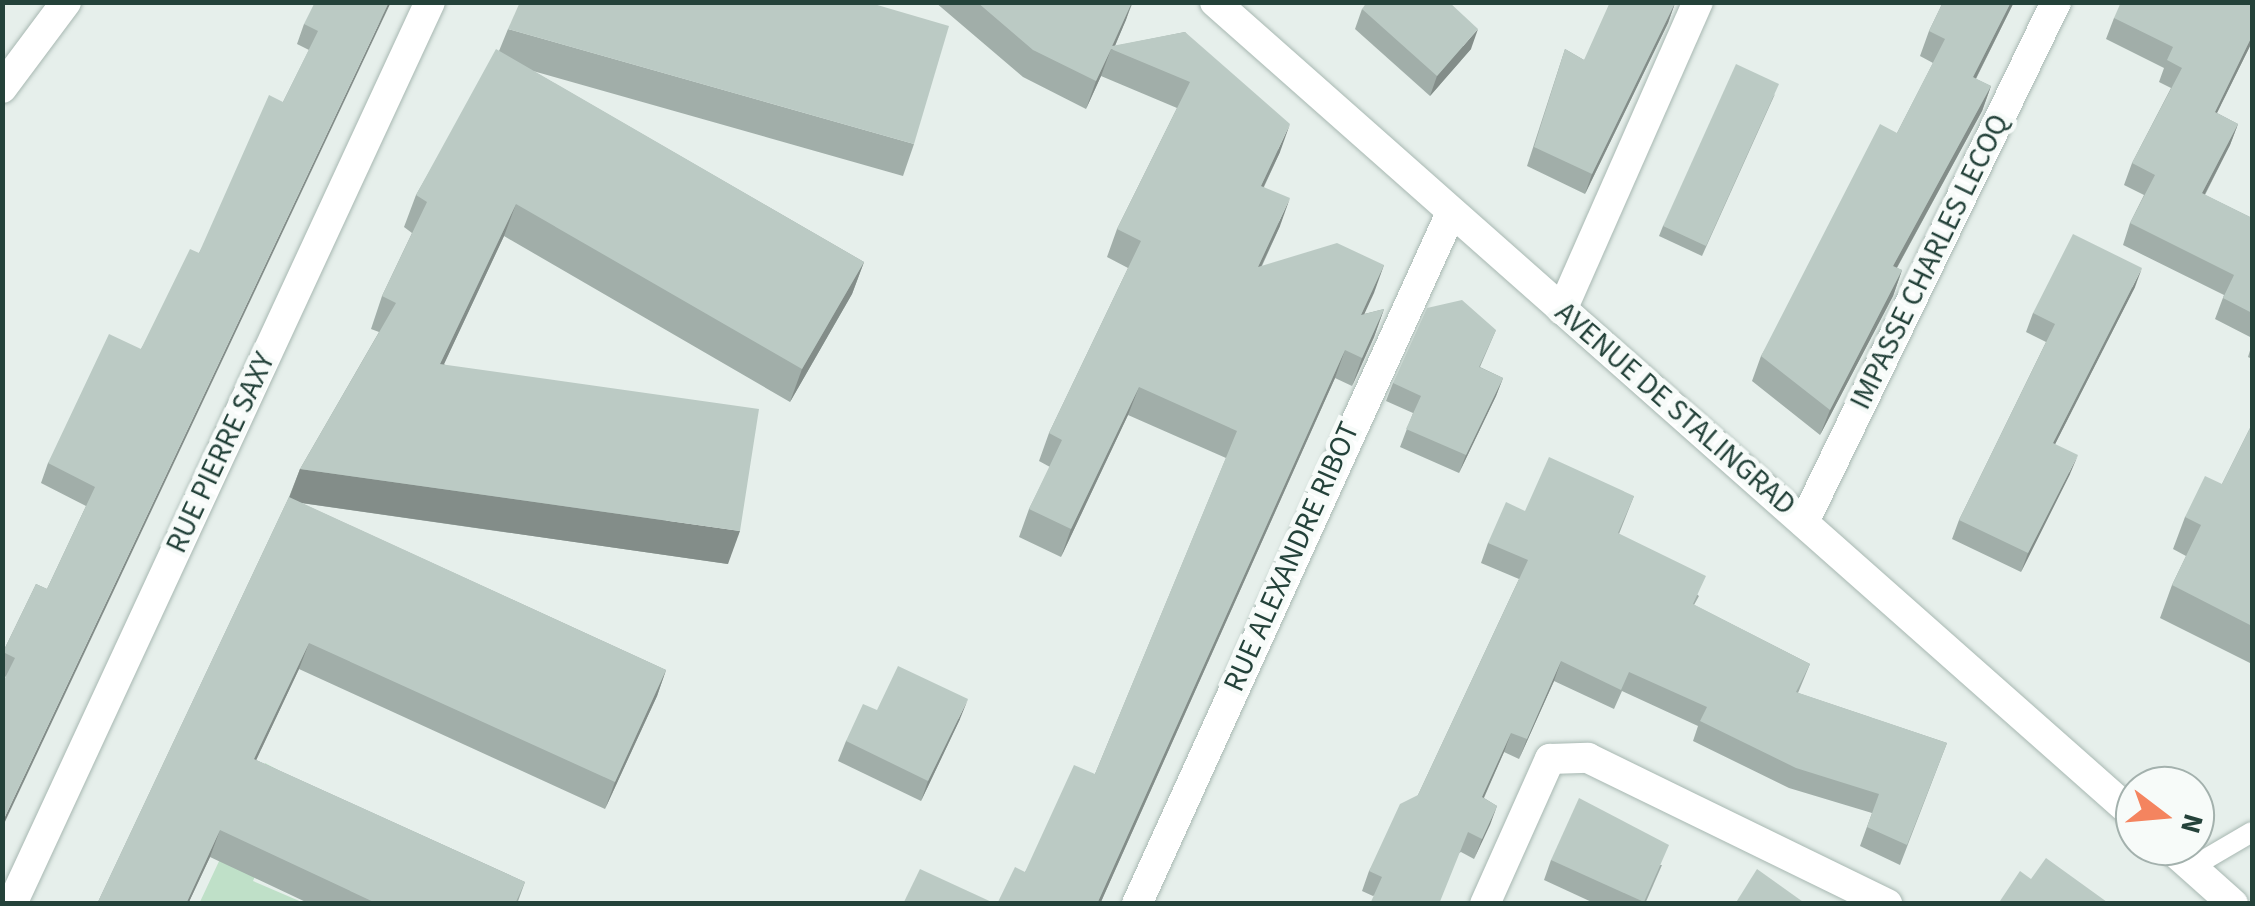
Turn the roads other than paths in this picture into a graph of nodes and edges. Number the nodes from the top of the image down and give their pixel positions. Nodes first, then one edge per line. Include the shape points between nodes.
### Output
1 (66, 2) edge
2 (430, 2) edge
3 (1215, 2) edge
4 (1698, 2) edge
5 (2056, 2) edge
6 (2, 88) edge
7 (1452, 213) junction
8 (1562, 310) junction
9 (1804, 522) junction
10 (2115, 798) edge
11 (2252, 832) edge
12 (2192, 867) joint
13 (12, 904) edge
14 (1136, 904) edge
15 (1485, 904) edge
16 (1887, 904) edge
17 (2233, 904) edge

1 - 6 street
2 - 13 street, RUE PIERRE SAXY
3 - 7 street, AVENUE DE STALINGRAD
4 - 8 street
5 - 9 street, IMPASSE CHARLES LECOQ
7 - 8 street, AVENUE DE STALINGRAD
7 - 14 street, RUE ALEXANDRE RIBOT
8 - 9 street, AVENUE DE STALINGRAD
9 - 10 street, AVENUE DE STALINGRAD
11 - 12 lane
12 - 17 street
15 - 16 street via 1550,759 1588,758

